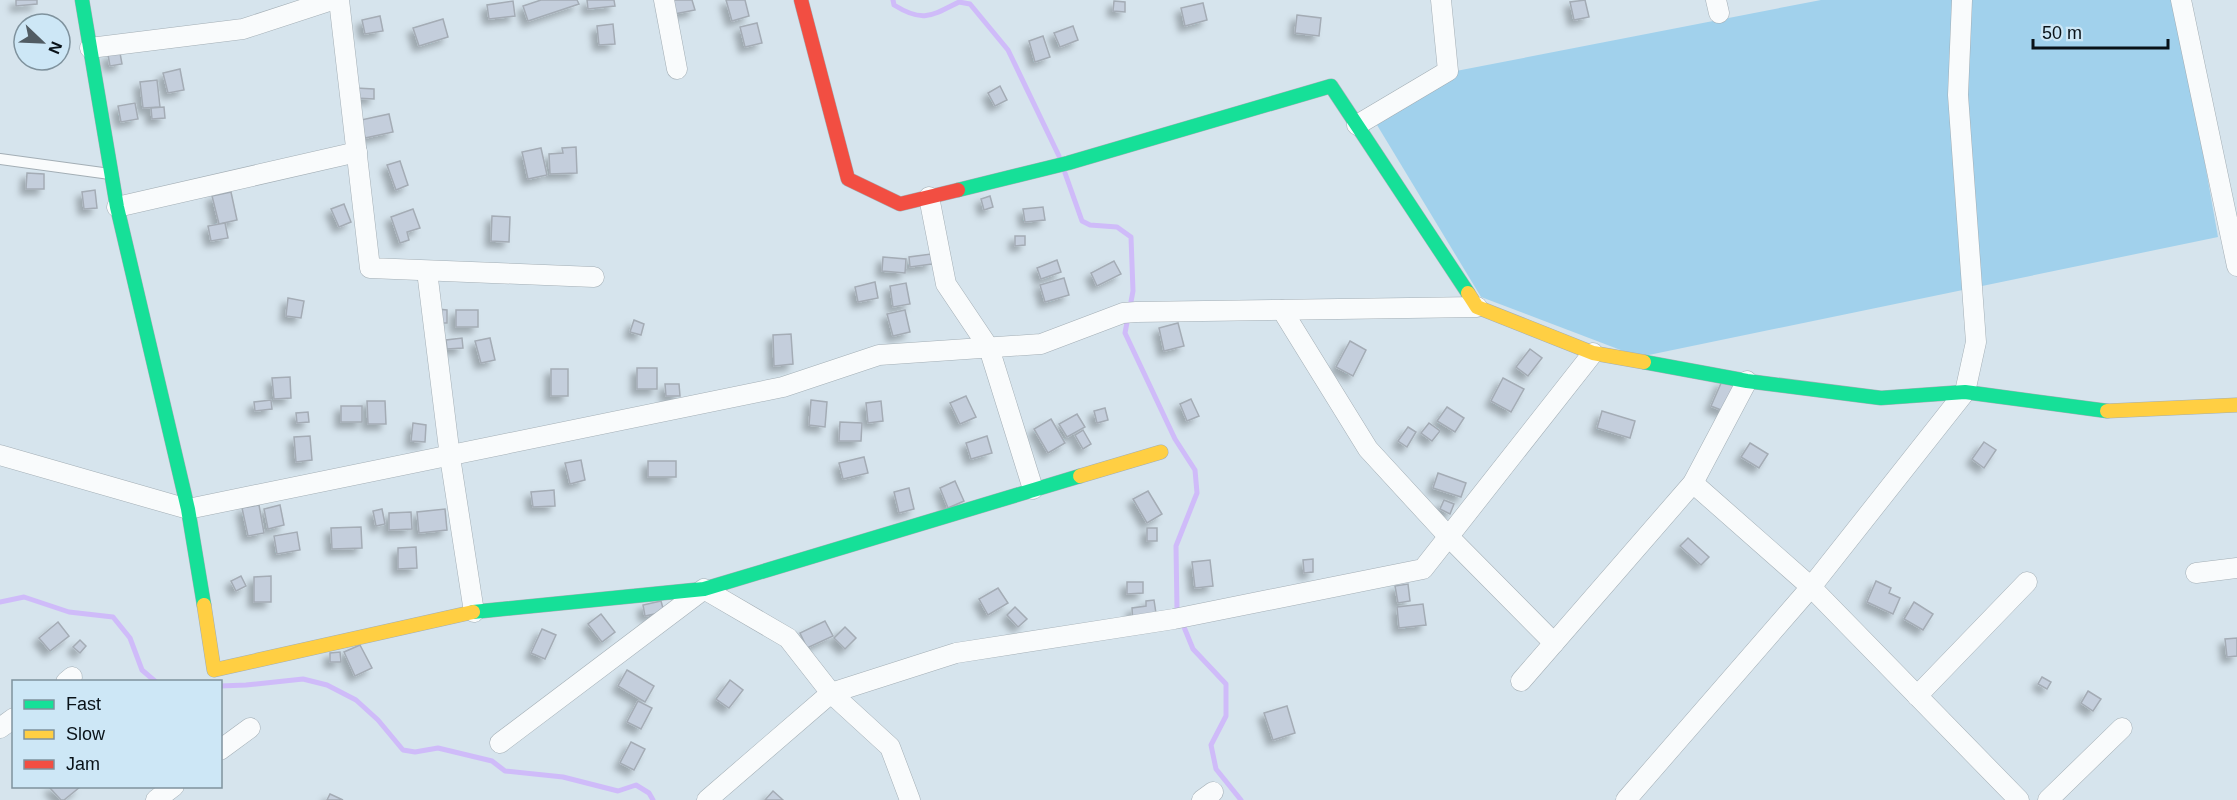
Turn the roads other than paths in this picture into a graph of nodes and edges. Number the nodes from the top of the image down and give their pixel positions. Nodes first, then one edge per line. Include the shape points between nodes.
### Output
1 (82, 0) edge
2 (332, 0) edge
3 (339, 0) edge
4 (664, 0) edge
5 (801, 0) edge
6 (1441, 0) edge
7 (1962, 0) edge
8 (2181, 0) edge
9 (90, 48) junction
10 (677, 69) dead end
11 (1357, 125) junction
12 (357, 152) junction
13 (0, 159) edge
14 (111, 174) junction
15 (929, 197) junction
16 (117, 207) junction
17 (2233, 234) edge
18 (2237, 266) edge
19 (427, 271) junction
20 (594, 277) dead end
21 (1477, 306) junction
22 (1282, 310) junction
23 (989, 348) junction
24 (1593, 353) junction
25 (1748, 381) junction
26 (1965, 392) junction
27 (2237, 405) edge
28 (1161, 452) dead end
29 (0, 454) edge
30 (450, 457) junction
31 (1693, 483) junction
32 (1033, 489) junction
33 (188, 509) junction
34 (1448, 536) junction
35 (2237, 568) edge
36 (2196, 573) dead end
37 (2027, 582) dead end
38 (1811, 587) junction
39 (704, 589) junction
40 (474, 612) junction
41 (1554, 643) junction
42 (1521, 681) dead end
43 (831, 693) junction
44 (1917, 696) junction
45 (250, 728) dead end
46 (2122, 728) dead end
47 (500, 743) dead end
48 (222, 749) edge
49 (171, 788) edge
50 (156, 800) edge
51 (707, 800) edge
52 (910, 800) edge
53 (1626, 800) edge
54 (2019, 800) edge
55 (2048, 800) edge

1 - 9 street
2 - 9 street via 243,28
3 - 12 street
4 - 10 street
5 - 15 street via 848,178 900,204
6 - 11 street via 1448,70
7 - 26 street via 1958,95 1976,342
8 - 17 street
9 - 14 street
11 - 15 street via 1331,86 1062,164
11 - 21 street
12 - 16 street
12 - 19 street via 370,268
13 - 14 lane
14 - 16 street
15 - 23 street via 946,284
16 - 33 street
17 - 18 street
19 - 20 street
19 - 30 street
21 - 22 street
21 - 24 street
22 - 23 street via 1129,313 1041,344
22 - 34 street via 1368,449
23 - 30 street via 879,355 783,387
23 - 32 street
24 - 25 street
24 - 34 street
25 - 26 street via 1881,398
25 - 31 street
26 - 27 street via 2100,411
26 - 38 street
28 - 32 street
29 - 33 street
30 - 33 street
30 - 40 street
31 - 38 street
31 - 41 street
32 - 39 street
33 - 40 street via 214,670
34 - 41 street
34 - 43 street via 1423,569 1179,618 956,653
35 - 36 street
37 - 44 street
38 - 44 street
38 - 53 street
39 - 40 street
39 - 43 street via 788,638
39 - 47 street
41 - 42 street
43 - 51 street
43 - 52 street via 890,747
44 - 54 street
45 - 48 street
46 - 55 street
49 - 50 street

